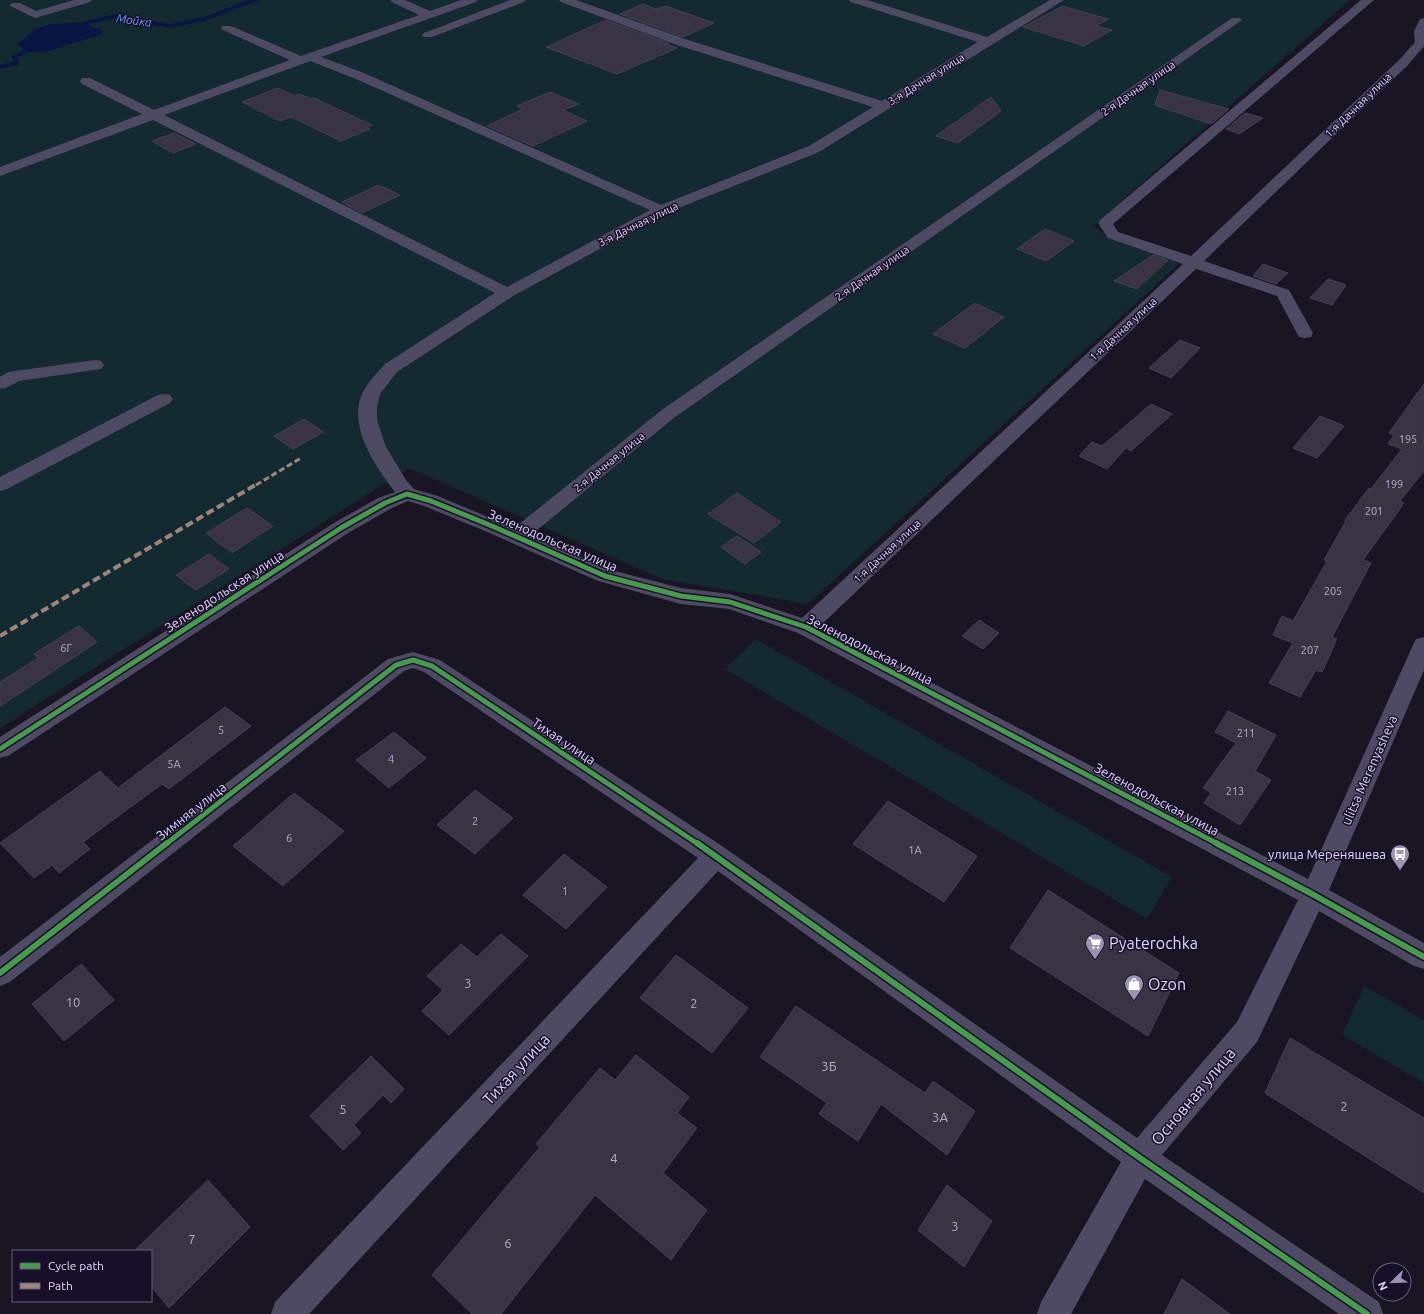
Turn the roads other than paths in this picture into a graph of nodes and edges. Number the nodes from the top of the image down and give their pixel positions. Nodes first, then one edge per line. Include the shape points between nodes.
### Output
1 (86, 0) edge
2 (396, 0) edge
3 (472, 0) edge
4 (520, 0) edge
5 (566, 0) edge
6 (855, 0) edge
7 (1058, 0) edge
8 (1368, 0) edge
9 (16, 5) dead end
10 (429, 15) junction
11 (1236, 20) dead end
12 (1424, 21) edge
13 (228, 28) dead end
14 (428, 35) dead end
15 (988, 41) junction
16 (306, 58) junction
17 (86, 81) dead end
18 (884, 106) junction
19 (153, 116) junction
20 (0, 172) edge
21 (662, 210) junction
22 (1194, 262) junction
23 (506, 293) junction
24 (1305, 333) dead end
25 (95, 365) dead end
26 (0, 366) edge
27 (7, 380) edge
28 (164, 399) dead end
29 (0, 485) edge
30 (407, 494) junction
31 (516, 537) junction
32 (806, 627) junction
33 (1424, 645) edge
34 (396, 665) joint
35 (0, 749) edge
36 (716, 856) junction
37 (1314, 895) junction
38 (1424, 956) edge
39 (0, 974) edge
40 (1140, 1158) junction
41 (287, 1314) edge
42 (1053, 1314) edge
43 (1367, 1314) edge

1 - 9 street via 35,15
2 - 10 street
3 - 10 street
4 - 14 street
5 - 18 street via 680,42
6 - 15 street
7 - 15 street, 3-я Дачная улица
8 - 22 street via 1105,223 1113,235
10 - 16 street
11 - 31 street, 2-я Дачная улица via 669,413
12 - 22 street, 1-я Дачная улица via 1420,31 1421,42 1404,62
13 - 16 street
15 - 18 street, 3-я Дачная улица
16 - 19 street
16 - 21 street via 360,76
17 - 19 street
18 - 21 street, 3-я Дачная улица via 798,157
19 - 20 street
19 - 23 street
21 - 23 street, 3-я Дачная улица
22 - 24 street via 1283,293
22 - 32 street, 1-я Дачная улица
23 - 30 street, 3-я Дачная улица via 391,368 370,395 368,413 378,453 389,473
25 - 27 street
26 - 27 street
28 - 29 street
30 - 31 street, Зеленодольская улица via 431,501
30 - 35 street, Зеленодольская улица via 385,503 341,528
31 - 32 street, Зеленодольская улица via 605,576 681,596 730,602
32 - 37 street, Зеленодольская улица
33 - 37 street, ulitsa Merenyasheva
34 - 36 street, Тихая улица via 413,660 432,666
34 - 39 street, Зимняя улица
36 - 40 street
36 - 41 street, Тихая улица
37 - 38 street, Зеленодольская улица
37 - 40 street, Основная улица via 1247,1032
40 - 42 street, Основная улица
40 - 43 street

